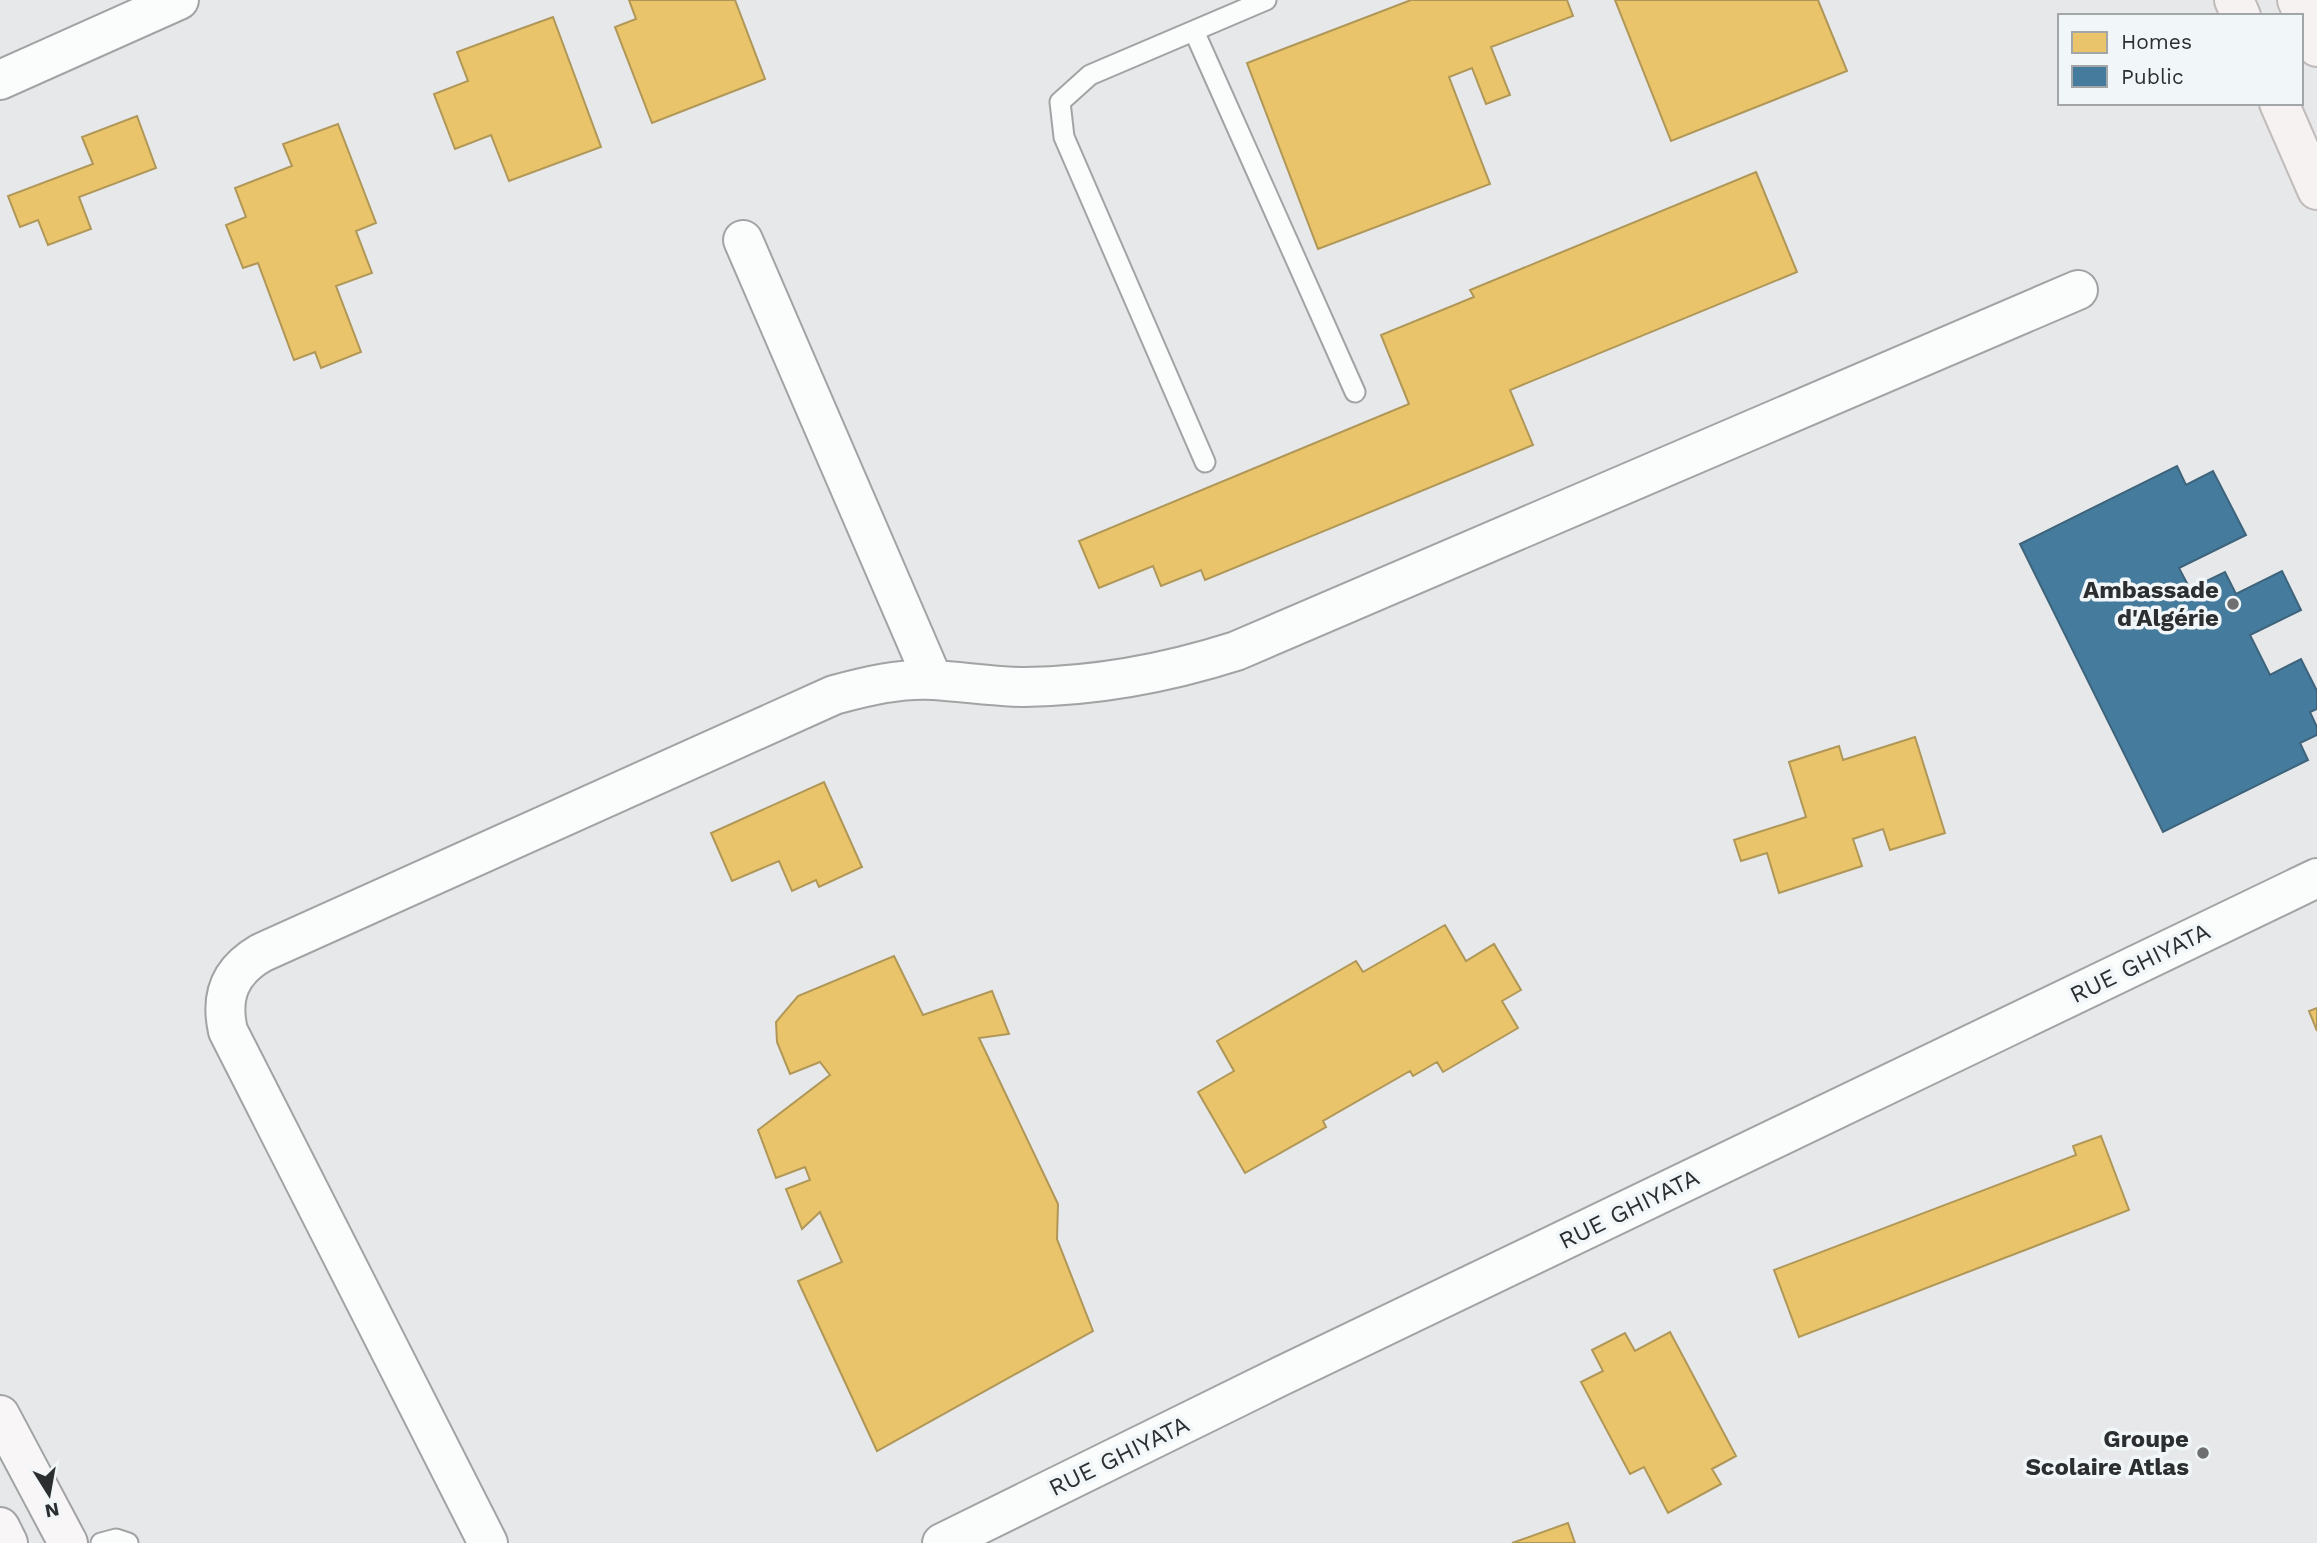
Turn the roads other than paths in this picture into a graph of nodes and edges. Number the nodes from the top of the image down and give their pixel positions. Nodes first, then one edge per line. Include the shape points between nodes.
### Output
1 (179, 0) edge
2 (1266, 0) edge
3 (2303, 14) edge
4 (1194, 31) junction
5 (2317, 47) edge
6 (0, 80) edge
7 (2280, 105) edge
8 (2317, 190) edge
9 (743, 240) dead end
10 (2078, 290) dead end
11 (1355, 392) dead end
12 (1205, 463) dead end
13 (933, 680) junction
14 (2317, 878) edge
15 (0, 1415) edge
16 (0, 1527) edge
17 (8, 1543) edge
18 (68, 1543) edge
19 (101, 1543) edge
20 (128, 1543) edge
21 (488, 1543) edge
22 (943, 1543) edge

1 - 6 street
2 - 4 lane
3 - 5 main road
4 - 11 lane
4 - 12 lane via 1090,75 1060,102 1064,138
7 - 8 main road
9 - 13 street
10 - 13 street via 1236,651 1138,677 1081,685 1023,687
13 - 21 street via 868,685 834,695 261,953 247,961 232,981 225,1003 228,1031
14 - 22 street, RUE GHIYATA
15 - 18 street
16 - 17 street
19 - 20 lane via 116,1539

